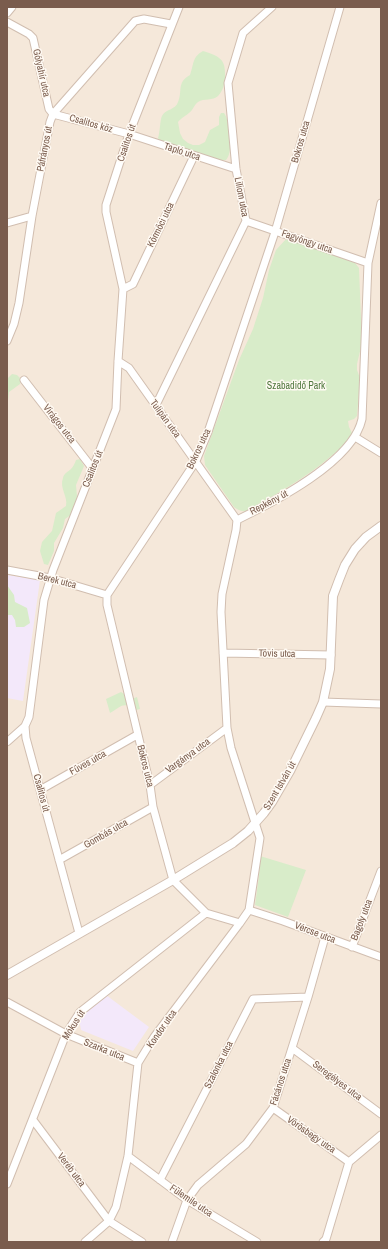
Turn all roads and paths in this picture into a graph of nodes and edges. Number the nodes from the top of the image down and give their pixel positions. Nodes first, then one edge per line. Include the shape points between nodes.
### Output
1 (12, 7) edge
2 (178, 7) edge
3 (272, 7) edge
4 (340, 7) edge
5 (7, 13) edge
6 (7, 22) edge
7 (171, 24) junction
8 (53, 114) junction
9 (129, 134) junction
10 (194, 156) junction
11 (236, 169) junction
12 (381, 203) edge
13 (32, 216) junction
14 (246, 221) junction
15 (7, 223) edge
16 (275, 232) junction
17 (368, 263) junction
18 (123, 289) junction
19 (7, 341) edge
20 (118, 361) junction
21 (24, 380) dead end
22 (156, 405) junction
23 (355, 437) junction
24 (381, 453) edge
25 (196, 461) junction
26 (93, 469) junction
27 (237, 520) junction
28 (381, 526) edge
29 (7, 570) edge
30 (50, 578) junction
31 (107, 595) junction
32 (223, 653) junction
33 (331, 655) junction
34 (323, 702) junction
35 (381, 704) edge
36 (25, 726) junction
37 (227, 728) junction
38 (137, 735) junction
39 (7, 742) edge
40 (150, 785) junction
41 (40, 790) junction
42 (154, 807) junction
43 (255, 824) junction
44 (59, 860) junction
45 (381, 871) edge
46 (173, 880) junction
47 (249, 910) junction
48 (206, 913) junction
49 (240, 923) junction
50 (79, 934) junction
51 (324, 937) junction
52 (352, 947) junction
53 (381, 957) edge
54 (7, 975) edge
55 (308, 997) junction
56 (7, 1002) edge
57 (66, 1034) junction
58 (292, 1048) junction
59 (138, 1063) junction
60 (274, 1108) junction
61 (381, 1114) edge
62 (33, 1120) junction
63 (381, 1135) edge
64 (128, 1156) junction
65 (349, 1162) junction
66 (160, 1180) junction
67 (7, 1184) edge
68 (188, 1200) junction
69 (109, 1221) junction
70 (326, 1241) edge
71 (85, 1242) edge
72 (142, 1242) edge
73 (172, 1242) edge
74 (257, 1242) edge

1 - 5 street
2 - 7 street, Csalitos út
3 - 11 street, Liliom utca via 243,33 230,76 228,89
4 - 16 street, Bokros utca
6 - 8 street, Gólyahír utca via 33,38 49,109
7 - 8 street, Páfrányos út via 144,19 135,21
7 - 9 street, Csalitos út
8 - 9 street, Csalitos köz
8 - 13 street, Páfrányos út
9 - 10 street, Tapló utca
9 - 18 street, Csalitos út via 106,205
10 - 11 street, Tapló utca
10 - 18 street, Körmöci utca via 133,284
11 - 14 street, Liliom utca
12 - 17 street, Repkény út
13 - 15 street
13 - 19 street, Páfrányos út via 17,315
14 - 16 street, Fagyöngy utca
14 - 22 street, Liliom utca
16 - 17 street, Fagyöngy utca
16 - 25 street, Bokros utca
17 - 23 street, Repkény út via 362,419
18 - 20 street, Csalitos út
20 - 22 street, Tulipán utca via 129,368
20 - 26 street, Csalitos út via 116,409
21 - 26 street, Virágos utca
22 - 25 street, Tulipán utca
23 - 24 street
23 - 27 street, Repkény út via 308,481
25 - 27 street, Tulipán utca
25 - 31 street, Bokros utca
26 - 30 street, Csalitos út
27 - 32 street via 221,602
28 - 33 street, Szent István út via 355,549 338,580 333,596
29 - 30 street, Berek utca
30 - 31 street, Berek utca
30 - 36 street, Csalitos út via 44,600 29,717
31 - 38 street, Bokros utca via 107,605
32 - 33 street, Tövis utca
32 - 37 street
33 - 34 street, Szent István út
34 - 35 street
34 - 43 street, Szent István út via 280,789
36 - 39 street
36 - 41 street, Csalitos út
37 - 40 street, Vargánya utca
37 - 43 street
38 - 40 street, Bokros utca
38 - 41 street, Füves utca
40 - 42 street, Bokros utca
41 - 44 street, Csalitos út
42 - 44 street, Gombás utca
42 - 46 street, Bokros utca
43 - 46 street, Szent István út via 233,843
43 - 47 street, Kondor utca via 260,838
44 - 50 street, Csalitos út
45 - 52 street, Bagoly utca
46 - 48 street
46 - 50 street, Szent István út
47 - 49 street, Kondor utca
47 - 51 street, Vércse utca
48 - 49 street
48 - 57 street, Mókus út via 87,1005
49 - 59 street, Kondor utca via 154,1037
50 - 54 street, Szent István út
51 - 52 street, Vércse utca
51 - 55 street, Fácános utca
52 - 53 street, Vércse utca
55 - 58 street, Fácános utca
55 - 66 street, Szalonka utca via 253,999
56 - 57 street, Szarka utca
57 - 59 street, Szarka utca
57 - 62 street, Mókus út
58 - 60 street, Fácános utca
58 - 61 street, Seregélyes utca
59 - 64 street, Kondor utca
60 - 65 street, Vörösbegy utca
60 - 68 street, Fácános utca via 246,1144 198,1185
62 - 67 street, Mókus út
62 - 69 street, Veréb utca
63 - 65 street
64 - 66 street, Fülemile utca
64 - 69 street, Kondor utca via 116,1207
65 - 70 street
66 - 68 street, Fülemile utca
68 - 73 street, Fácános utca
68 - 74 street, Fülemile utca
69 - 71 street, Kondor utca
69 - 72 street

